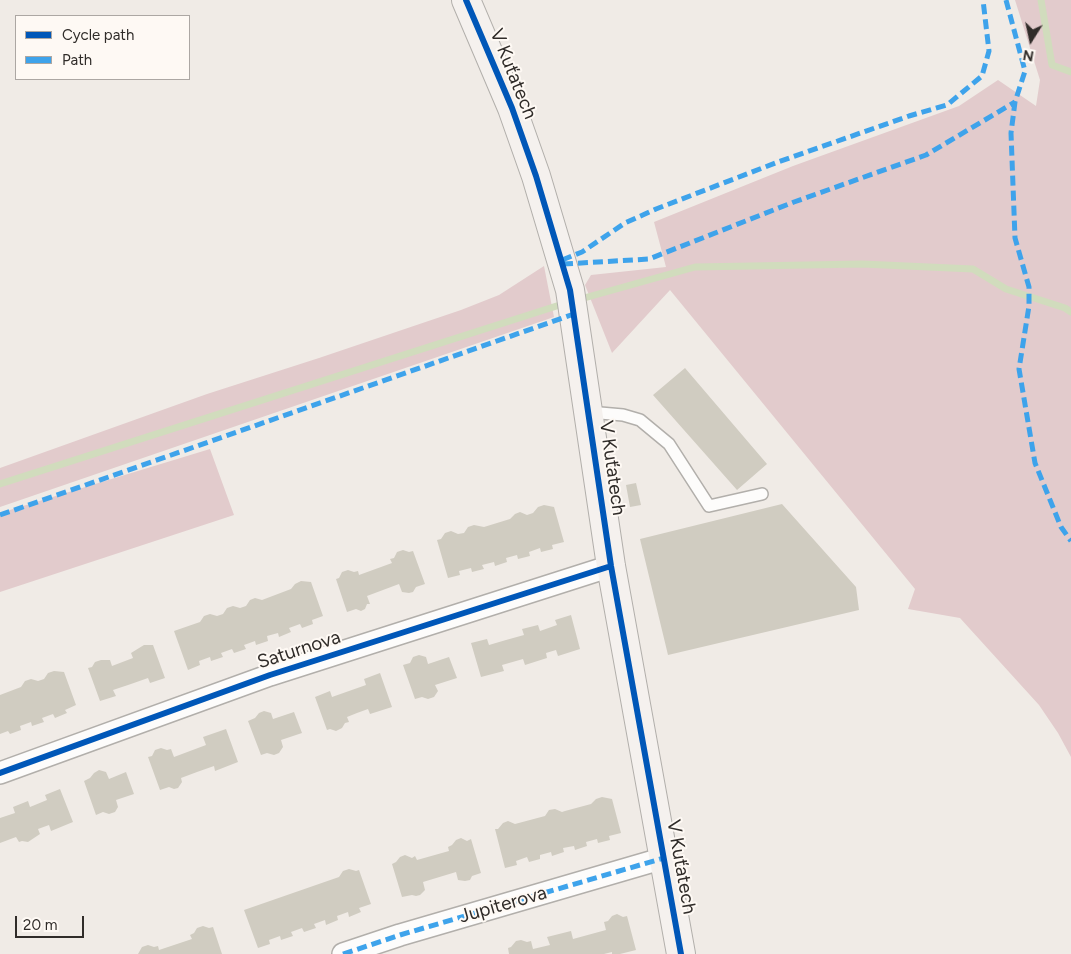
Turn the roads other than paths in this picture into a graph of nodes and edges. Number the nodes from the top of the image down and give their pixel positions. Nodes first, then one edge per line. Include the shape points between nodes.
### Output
1 (466, 0) edge
2 (589, 412) junction
3 (762, 494) dead end
4 (611, 566) junction
5 (0, 774) edge
6 (664, 858) junction
7 (343, 954) edge
8 (682, 954) edge

1 - 2 street, V Kuťatech via 508,99 559,248 572,302
2 - 3 lane via 640,420 669,444 709,506
2 - 4 street, V Kuťatech
4 - 5 street, Saturnova via 270,675
4 - 6 street, V Kuťatech
6 - 7 street, Jupiterova
6 - 8 street, V Kuťatech

